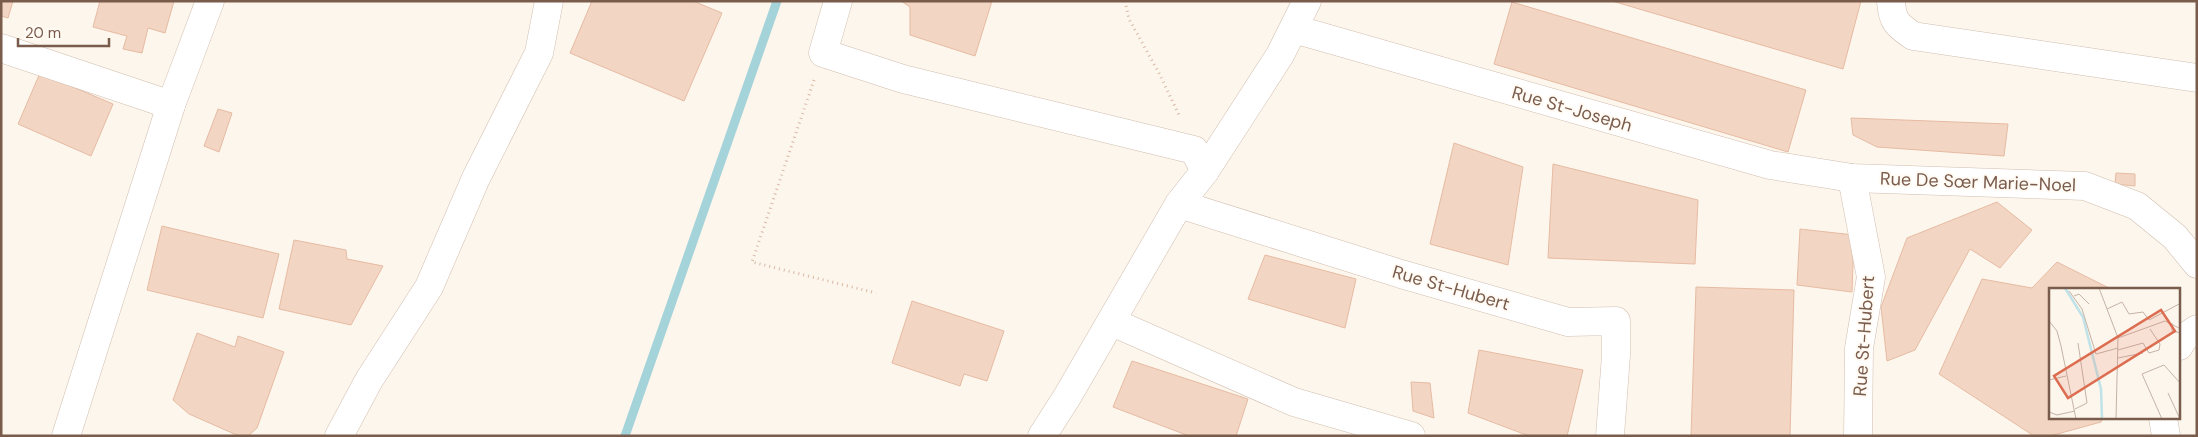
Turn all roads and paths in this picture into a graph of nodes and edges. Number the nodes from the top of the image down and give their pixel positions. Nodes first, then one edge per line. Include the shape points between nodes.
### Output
1 (210, 1) edge
2 (549, 1) edge
3 (838, 1) edge
4 (1125, 1) edge
5 (1307, 1) edge
6 (1891, 1) edge
7 (1294, 29) junction
8 (1, 48) edge
9 (823, 53) junction
10 (2197, 78) edge
11 (172, 105) junction
12 (1200, 160) junction
13 (1852, 178) junction
14 (1179, 204) junction
15 (2197, 264) edge
16 (876, 293) dead end
17 (1112, 322) junction
18 (2197, 329) edge
19 (2180, 344) edge
20 (2163, 420) edge
21 (66, 436) edge
22 (340, 436) edge
23 (1042, 436) edge
24 (1411, 436) edge
25 (1610, 436) edge
26 (1858, 436) edge
27 (2166, 436) edge

1 - 11 street
2 - 22 street via 539,53 480,170 429,287 369,380
3 - 9 street
4 - 12 path via 1129,19 1160,74
5 - 7 street
6 - 10 street via 1892,16 1900,27 1914,36
7 - 12 street via 1280,55
7 - 13 street, Rue St-Joseph via 1770,165
8 - 11 street
9 - 12 street via 903,79
9 - 16 path via 752,262
11 - 21 street
12 - 14 street
13 - 15 street, Rue De Sœr Marie-Noel via 2085,186 2137,206 2175,237
13 - 26 street, Rue St-Hubert via 1871,277 1859,348
14 - 17 street
14 - 25 street, Rue St-Hubert via 1401,274 1568,322 1616,321
17 - 23 street
17 - 24 street via 1294,402
18 - 19 street
20 - 27 street

